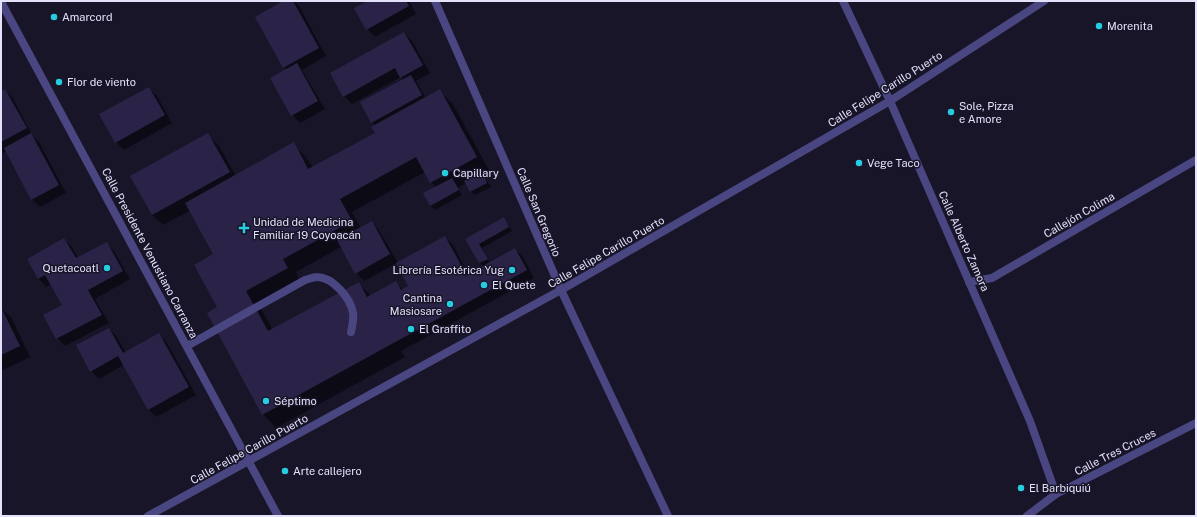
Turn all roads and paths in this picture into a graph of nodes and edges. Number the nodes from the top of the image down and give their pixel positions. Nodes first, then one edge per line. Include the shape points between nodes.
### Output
1 (11, 1) edge
2 (435, 1) edge
3 (843, 1) edge
4 (1044, 1) edge
5 (2, 3) edge
6 (890, 101) junction
7 (1196, 160) edge
8 (969, 282) junction
9 (561, 290) junction
10 (351, 332) dead end
11 (187, 346) junction
12 (1196, 423) edge
13 (249, 462) junction
14 (1056, 494) junction
15 (1036, 513) edge
16 (148, 516) edge
17 (278, 516) edge
18 (668, 516) edge
19 (1026, 516) edge

1 - 5 street
2 - 9 street, Calle San Gregorio
3 - 6 street, Calle Alberto Zamora
4 - 6 street, Calle Felipe Carillo Puerto
5 - 11 street, Calle Presidente Venustiano Carranza
6 - 8 street, Calle Alberto Zamora
6 - 9 street, Calle Felipe Carillo Puerto
7 - 8 street, Callejón Colima via 992,278
8 - 14 street, Calle Alberto Zamora via 1030,420
9 - 13 street, Calle Felipe Carillo Puerto
9 - 18 street, Calle San Gregorio
10 - 11 street via 354,314 348,299 338,287 318,277 305,280
11 - 13 street, Calle Presidente Venustiano Carranza
12 - 14 street, Calle Tres Cruces
13 - 16 street, Calle Felipe Carillo Puerto
13 - 17 street, Calle Presidente Venustiano Carranza
14 - 15 street, Calle Tres Cruces
15 - 19 street, Calle Tres Cruces

